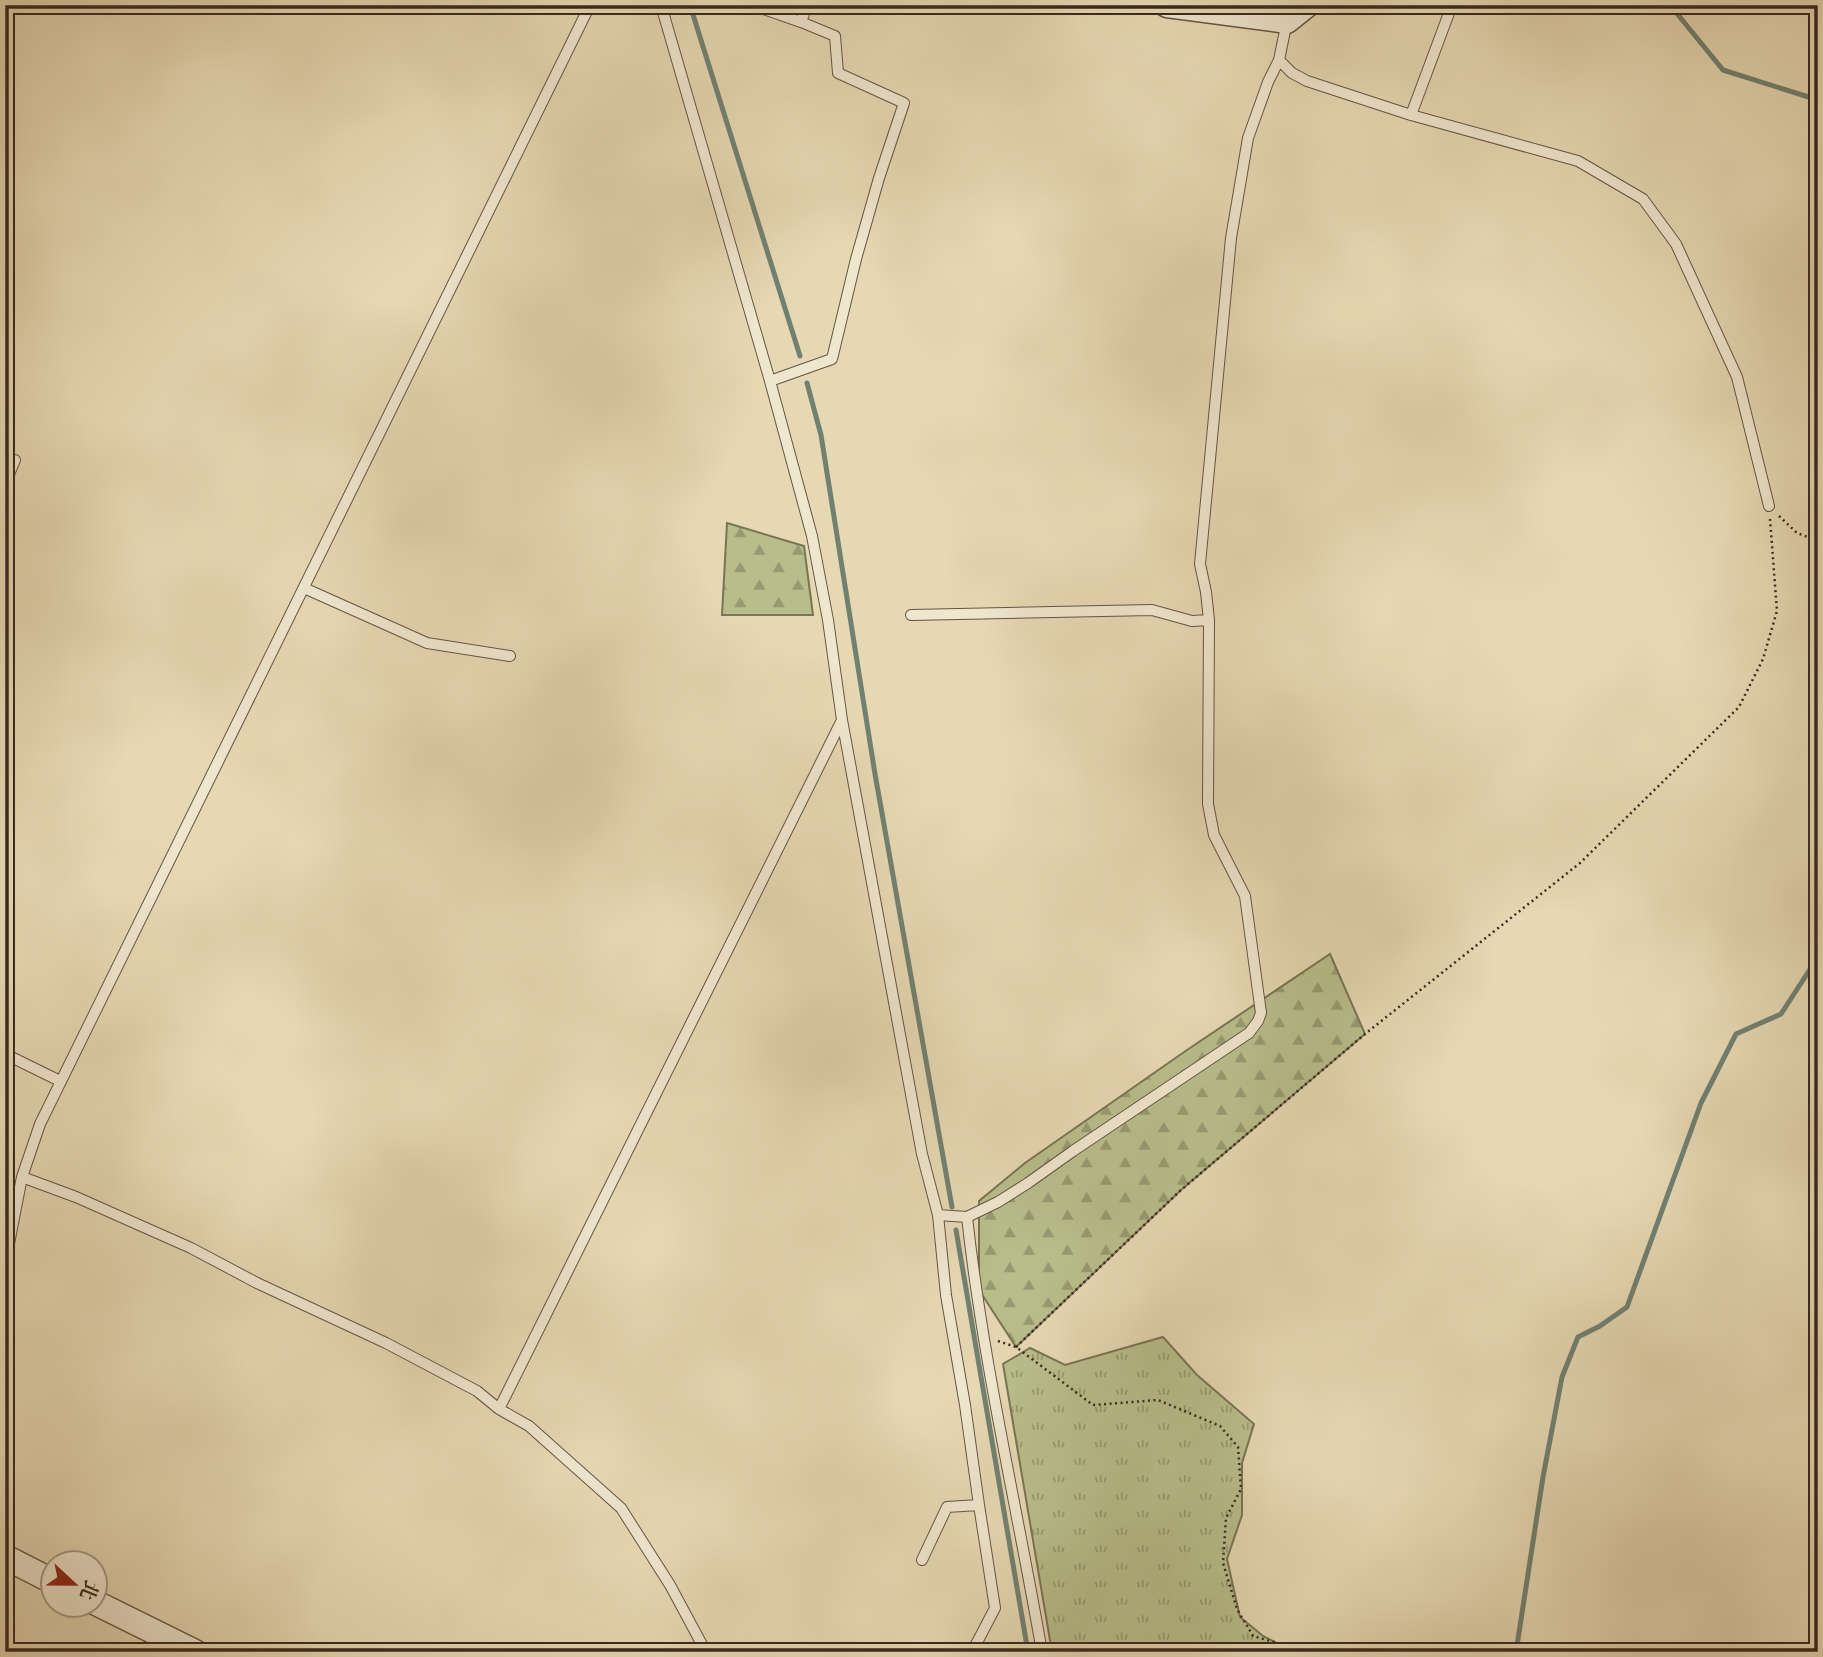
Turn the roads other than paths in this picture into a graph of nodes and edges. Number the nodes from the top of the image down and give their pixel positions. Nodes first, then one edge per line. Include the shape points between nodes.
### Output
1 (590, 5) edge
2 (661, 5) edge
3 (752, 5) edge
4 (807, 5) edge
5 (1167, 5) edge
6 (1307, 5) edge
7 (1452, 5) edge
8 (1287, 20) junction
9 (801, 22) junction
10 (1279, 60) junction
11 (1411, 115) junction
12 (770, 381) junction
13 (15, 460) dead end
14 (5, 484) edge
15 (1769, 506) road end
16 (304, 588) junction
17 (911, 614) dead end
18 (1209, 620) junction
19 (510, 656) dead end
20 (842, 719) junction
21 (5, 1054) edge
22 (60, 1081) junction
23 (22, 1177) junction
24 (938, 1214) junction
25 (967, 1217) junction
26 (5, 1264) edge
27 (499, 1409) junction
28 (979, 1505) junction
29 (5, 1557) edge
30 (922, 1560) dead end
31 (38, 1574) edge
32 (108, 1609) edge
33 (195, 1652) edge
34 (706, 1652) edge
35 (972, 1652) edge
36 (1042, 1652) edge

1 - 16 lane
2 - 12 lane
3 - 9 lane
4 - 9 lane
5 - 8 street
6 - 8 street
7 - 11 lane
8 - 10 lane
9 - 12 lane via 835,36 838,73 904,103 856,259 832,359
10 - 11 lane via 1307,82
10 - 18 lane via 1248,138 1231,238 1200,564
11 - 15 lane via 1578,161 1643,199 1676,244 1737,377
12 - 20 lane via 812,536
13 - 14 lane
16 - 19 lane via 427,643
16 - 22 lane
17 - 18 lane via 1152,610 1192,621
18 - 25 lane via 1208,804 1214,835 1245,896 1261,1013 1258,1021 1249,1033 1028,1184
20 - 24 lane via 922,1154
20 - 27 lane
21 - 22 lane
22 - 23 lane
23 - 26 lane
23 - 27 lane via 191,1248 386,1343 477,1391
24 - 25 lane
24 - 28 lane
25 - 36 lane via 1000,1431
27 - 34 lane via 529,1426 621,1508
28 - 30 lane via 947,1507
28 - 35 lane via 995,1608
29 - 31 street
32 - 33 street

